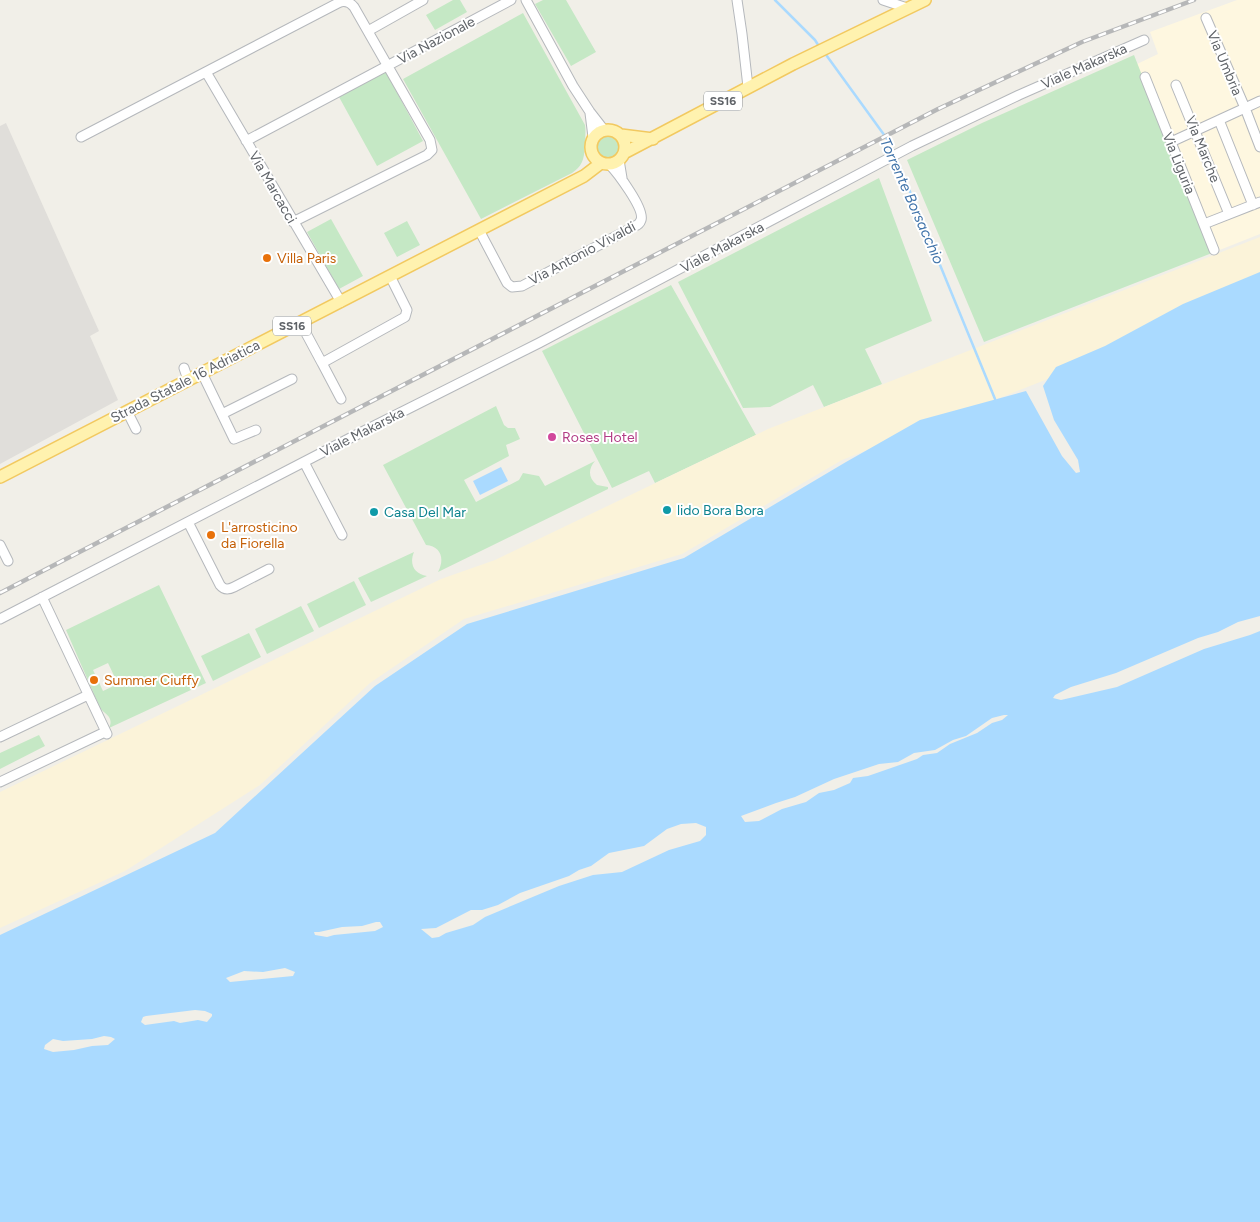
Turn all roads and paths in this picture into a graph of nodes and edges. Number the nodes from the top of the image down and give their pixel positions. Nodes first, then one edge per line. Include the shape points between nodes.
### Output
1 (423, 0) edge
2 (511, 0) edge
3 (526, 0) edge
4 (737, 0) edge
5 (883, 0) edge
6 (925, 0) edge
7 (906, 8) junction
8 (1206, 18) dead end
9 (368, 31) junction
10 (1144, 40) dead end
11 (388, 66) junction
12 (206, 72) junction
13 (1145, 77) dead end
14 (1176, 84) dead end
15 (748, 87) junction
16 (1260, 101) edge
17 (1245, 108) junction
18 (590, 112) junction
19 (1219, 120) junction
20 (604, 130) junction
21 (1195, 130) junction
22 (621, 135) junction
23 (81, 137) dead end
24 (594, 137) junction
25 (653, 138) junction
26 (246, 141) junction
27 (1171, 142) junction
28 (1260, 147) edge
29 (609, 159) junction
30 (1256, 203) edge
31 (1229, 214) junction
32 (293, 222) junction
33 (1204, 224) junction
34 (479, 230) junction
35 (1214, 250) dead end
36 (390, 276) junction
37 (341, 302) junction
38 (300, 322) junction
39 (322, 363) junction
40 (184, 368) dead end
41 (202, 373) junction
42 (292, 379) dead end
43 (188, 380) junction
44 (341, 399) dead end
45 (127, 411) junction
46 (222, 414) junction
47 (136, 429) dead end
48 (256, 430) dead end
49 (304, 462) junction
50 (0, 477) edge
51 (188, 522) junction
52 (342, 536) dead end
53 (0, 545) edge
54 (8, 561) dead end
55 (269, 569) dead end
56 (42, 596) junction
57 (0, 619) edge
58 (88, 694) junction
59 (0, 737) edge
60 (0, 782) edge

1 - 9 street
2 - 11 street, Via Nazionale
3 - 18 street
4 - 15 street
5 - 7 street
6 - 7 main road, Strada Statale 16 Adriatica / SS16
7 - 15 main road, Strada Statale 16 Adriatica / SS16
8 - 17 street, Via Umbria
9 - 11 street
9 - 12 street via 353,5 342,1
10 - 49 street, Viale Makarska via 912,146
11 - 26 street, Via Nazionale
11 - 32 street via 431,142 430,152
12 - 23 street
12 - 26 street, Via Marcacci
13 - 27 street, Via Liguria
14 - 21 street, Via Marche
15 - 25 main road, Strada Statale 16 Adriatica / SS16
16 - 17 street, Via Umbria
17 - 19 street
17 - 28 street, Via Umbria
18 - 20 street
18 - 24 street
19 - 21 street
19 - 30 street
20 - 22 main road
20 - 24 main road
21 - 27 street
21 - 31 street, Via Marche
22 - 25 main road
22 - 29 main road via 625,144
24 - 29 main road via 591,147
25 - 29 main road, Strada Statale 16 Adriatica / SS16
26 - 32 street, Via Marcacci
27 - 33 street, Via Liguria
29 - 34 main road, Strada Statale 16 Adriatica / SS16 via 584,176
29 - 34 street, Via Antonio Vivaldi via 640,213 638,224 520,286 512,287
30 - 31 street
31 - 33 street
32 - 37 street, Via Marcacci
33 - 35 street, Via Liguria
34 - 36 main road, Strada Statale 16 Adriatica / SS16
36 - 37 main road, Strada Statale 16 Adriatica / SS16
36 - 39 street via 407,310 406,318
37 - 38 main road, Strada Statale 16 Adriatica / SS16
38 - 39 street
38 - 41 main road, Strada Statale 16 Adriatica / SS16
39 - 44 street
40 - 43 street
41 - 43 main road, Strada Statale 16 Adriatica / SS16
41 - 46 street
42 - 46 street
43 - 45 main road, Strada Statale 16 Adriatica / SS16
45 - 47 street
45 - 50 main road, Strada Statale 16 Adriatica / SS16
46 - 48 street via 234,440
49 - 51 street, Viale Makarska
49 - 52 street, Viale Makarska
51 - 55 street via 224,588 232,588
51 - 56 street, Viale Makarska
53 - 54 street
56 - 57 street, Viale Makarska
56 - 58 street
58 - 59 street
58 - 60 street via 106,733

